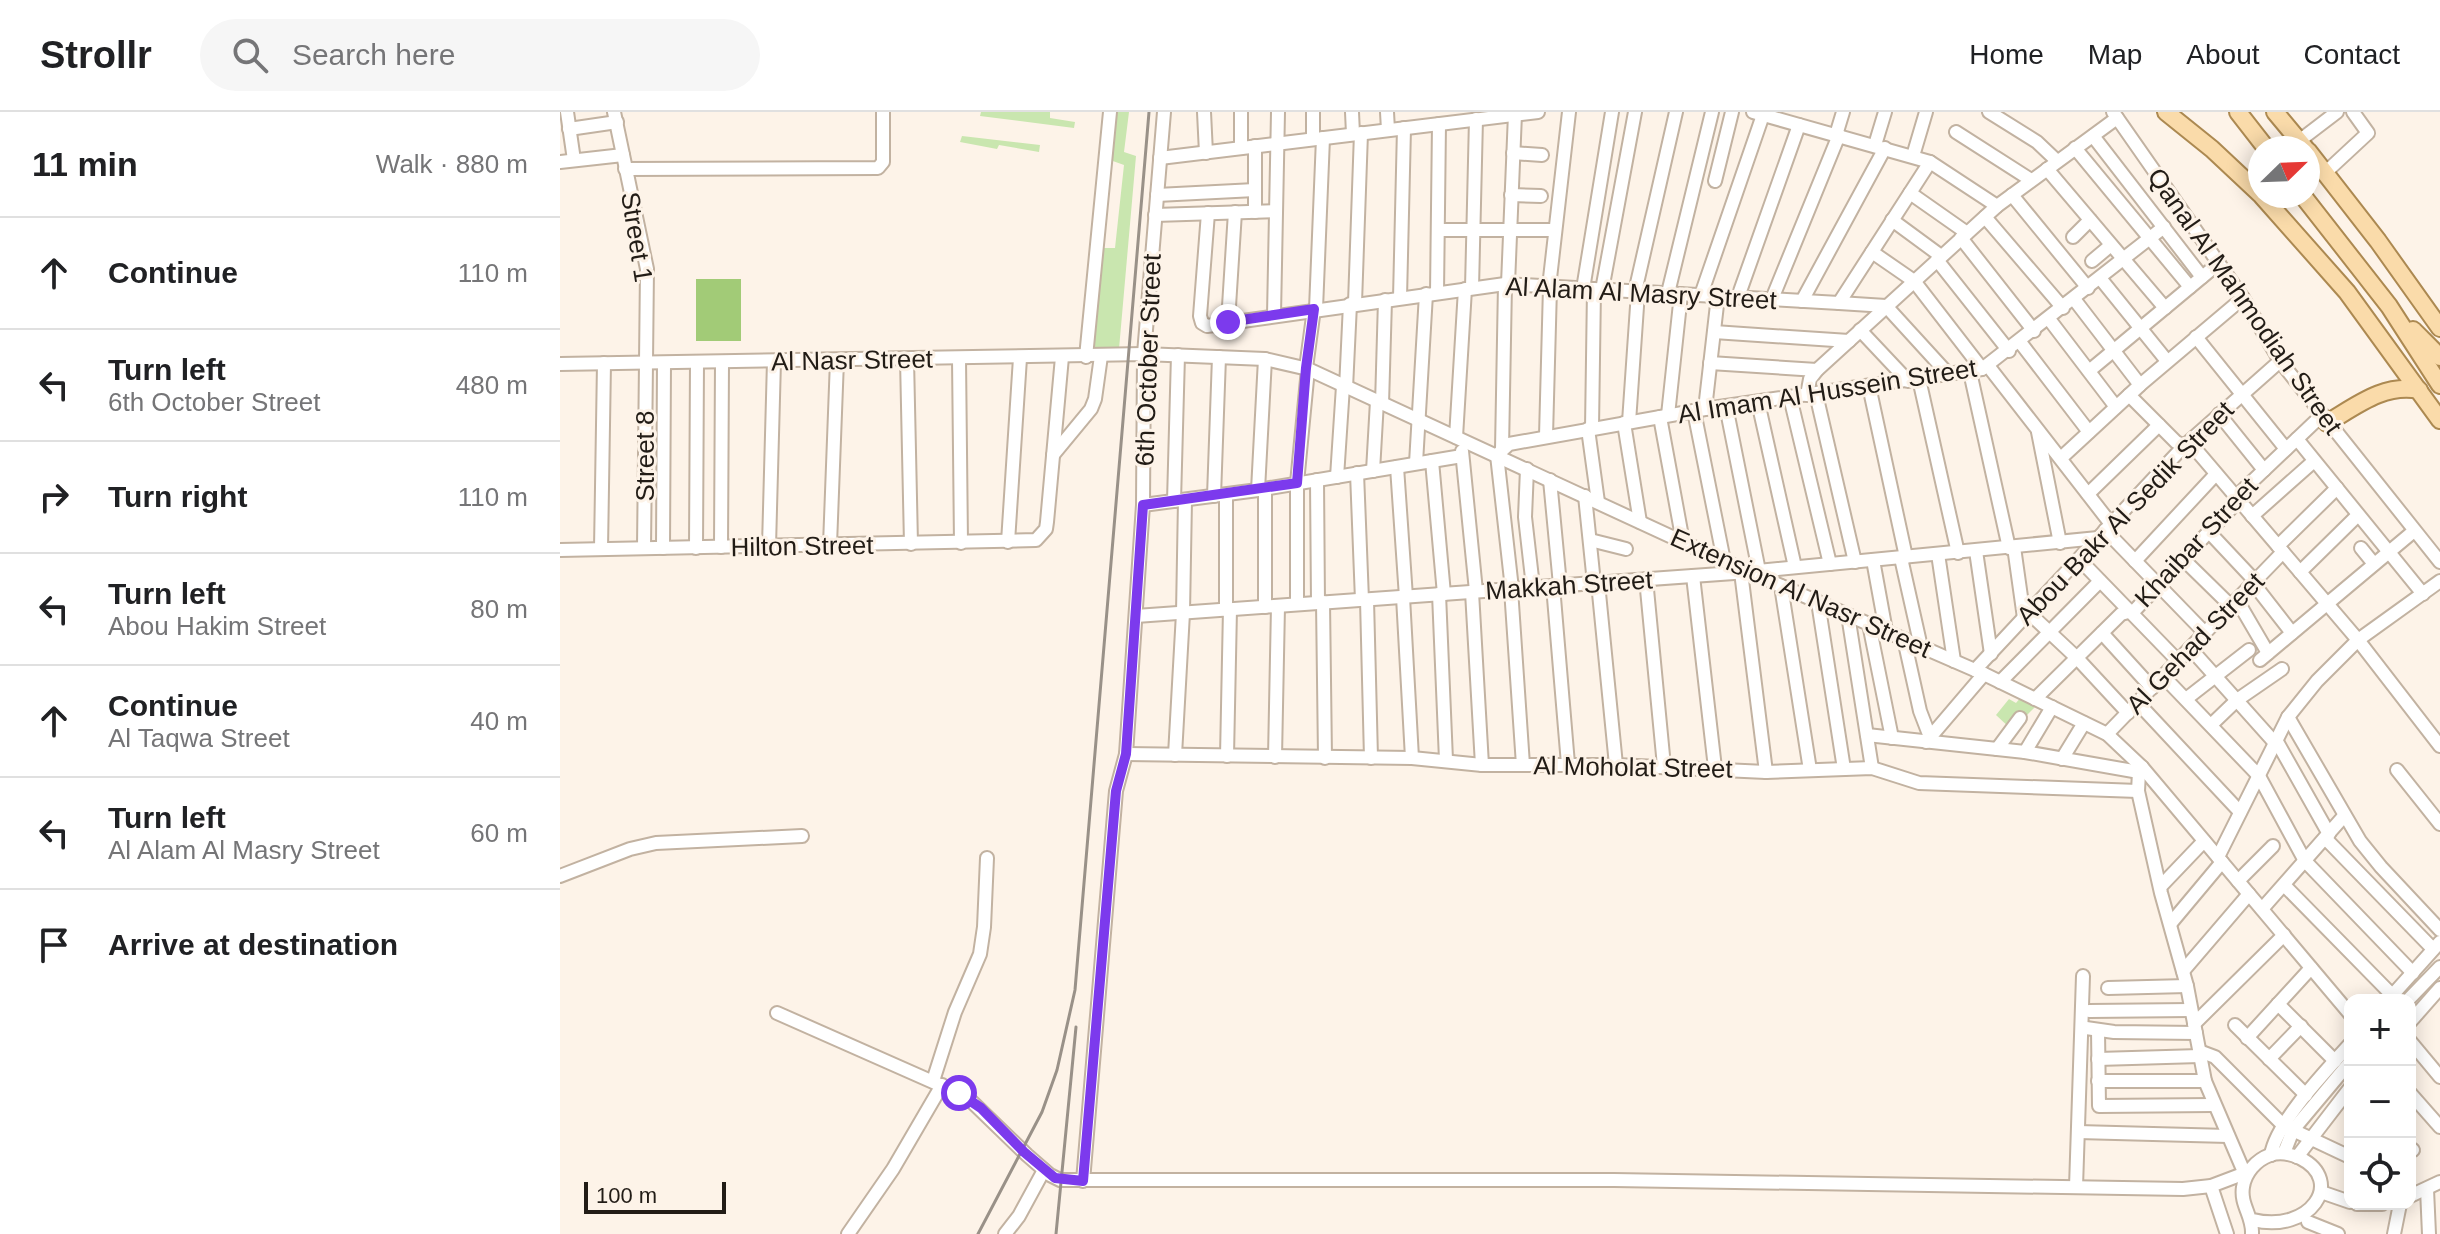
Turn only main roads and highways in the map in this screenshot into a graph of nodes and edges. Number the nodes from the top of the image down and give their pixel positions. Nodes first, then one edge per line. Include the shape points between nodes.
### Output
1 (2166, 112) edge
2 (2238, 112) edge
3 (2279, 113) edge
4 (2257, 136) edge
5 (2296, 136) edge
6 (2320, 165) edge
7 (2248, 183) edge
8 (2273, 208) edge
9 (2312, 208) edge
10 (2389, 306) junction
11 (2440, 328) edge
12 (2440, 357) edge
13 (2440, 385) edge
14 (2419, 390) junction
15 (2324, 420) road end
16 (2440, 420) edge

1 - 7 main road, Qanal Al Mahmodiah Street
2 - 4 main road
3 - 5 main road
6 - 11 main road
8 - 14 main road, Qanal Al Mahmodiah Street via 2347,292
9 - 10 main road
10 - 12 main road
10 - 13 main road
14 - 15 main road via 2386,390
14 - 16 main road, Qanal Al Mahmodiah Street

